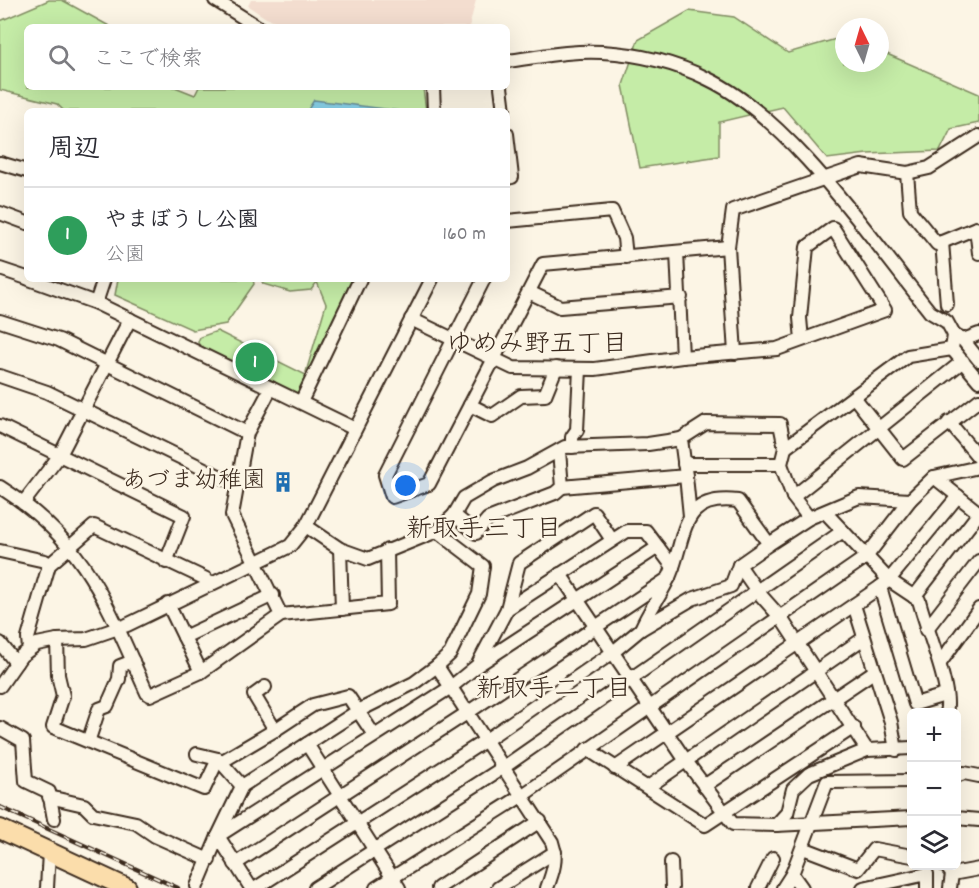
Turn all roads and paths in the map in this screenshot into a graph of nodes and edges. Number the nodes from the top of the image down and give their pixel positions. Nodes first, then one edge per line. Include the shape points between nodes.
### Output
1 (215, 0) edge
2 (253, 24) edge
3 (510, 61) edge
4 (433, 90) edge
5 (501, 90) edge
6 (434, 108) edge
7 (504, 108) edge
8 (979, 136) edge
9 (510, 160) edge
10 (0, 163) edge
11 (24, 170) edge
12 (907, 173) junction
13 (510, 177) edge
14 (823, 179) junction
15 (0, 213) edge
16 (510, 221) edge
17 (24, 222) edge
18 (942, 242) junction
19 (728, 247) junction
20 (677, 252) junction
21 (979, 253) edge
22 (626, 257) junction
23 (0, 269) edge
24 (24, 278) edge
25 (36, 282) edge
26 (103, 282) edge
27 (359, 282) edge
28 (430, 282) edge
29 (482, 282) edge
30 (529, 292) junction
31 (681, 297) junction
32 (96, 303) junction
33 (947, 304) dead end
34 (130, 319) junction
35 (411, 319) junction
36 (0, 321) edge
37 (979, 334) edge
38 (958, 337) junction
39 (453, 339) junction
40 (802, 340) junction
41 (952, 349) junction
42 (735, 353) junction
43 (682, 357) junction
44 (494, 359) junction
45 (979, 360) edge
46 (963, 361) junction
47 (108, 365) junction
48 (556, 368) junction
49 (580, 369) junction
50 (0, 376) edge
51 (979, 381) edge
52 (271, 388) junction
53 (854, 397) junction
54 (979, 400) edge
55 (301, 402) junction
56 (470, 405) junction
57 (85, 411) junction
58 (949, 422) junction
59 (0, 426) edge
60 (355, 429) junction
61 (878, 429) junction
62 (247, 434) junction
63 (681, 439) junction
64 (572, 447) junction
65 (785, 448) junction
66 (559, 451) junction
67 (977, 451) edge
68 (60, 455) junction
69 (781, 464) junction
70 (685, 470) junction
71 (976, 470) edge
72 (934, 477) junction
73 (237, 485) junction
74 (0, 487) edge
75 (562, 487) junction
76 (958, 496) junction
77 (793, 497) junction
78 (910, 500) junction
79 (24, 502) junction
80 (825, 512) junction
81 (979, 513) edge
82 (454, 515) junction
83 (690, 516) junction
84 (809, 518) junction
85 (306, 526) junction
86 (437, 531) junction
87 (843, 531) junction
88 (612, 540) junction
89 (769, 544) junction
90 (71, 546) junction
91 (658, 547) junction
92 (340, 549) junction
93 (387, 550) junction
94 (0, 552) edge
95 (866, 557) junction
96 (979, 561) edge
97 (166, 562) junction
98 (256, 563) junction
99 (49, 565) junction
100 (739, 565) junction
101 (671, 572) junction
102 (560, 574) junction
103 (884, 583) junction
104 (210, 585) junction
105 (758, 591) junction
106 (273, 595) junction
107 (914, 597) junction
108 (576, 600) junction
109 (168, 604) junction
110 (854, 605) junction
111 (342, 609) junction
112 (507, 609) junction
113 (979, 609) edge
114 (281, 615) junction
115 (782, 618) junction
116 (595, 627) junction
117 (118, 628) junction
118 (641, 629) junction
119 (926, 630) junction
120 (184, 637) junction
121 (864, 638) junction
122 (57, 640) junction
123 (0, 643) edge
124 (798, 643) junction
125 (30, 649) junction
126 (612, 653) junction
127 (132, 661) junction
128 (16, 663) junction
129 (940, 663) junction
130 (478, 664) junction
131 (437, 666) junction
132 (817, 671) junction
133 (875, 671) junction
134 (201, 672) junction
135 (630, 678) junction
136 (0, 686) edge
137 (265, 687) dead end
138 (451, 687) junction
139 (945, 695) junction
140 (835, 698) junction
141 (650, 707) junction
142 (948, 708) edge
143 (358, 711) junction
144 (467, 713) junction
145 (854, 727) junction
146 (0, 728) edge
147 (275, 730) junction
148 (668, 734) junction
149 (374, 735) junction
150 (89, 740) junction
151 (486, 740) junction
152 (307, 744) junction
153 (587, 749) junction
154 (907, 749) edge
155 (867, 750) junction
156 (896, 750) junction
157 (197, 754) dead end
158 (219, 761) junction
159 (686, 761) junction
160 (504, 767) junction
161 (323, 768) junction
162 (615, 768) junction
163 (961, 774) edge
164 (979, 776) edge
165 (907, 781) edge
166 (242, 786) junction
167 (704, 786) junction
168 (648, 788) junction
169 (340, 795) junction
170 (523, 795) junction
171 (49, 797) junction
172 (723, 814) junction
173 (907, 818) edge
174 (961, 818) edge
175 (54, 819) dead end
176 (979, 820) edge
177 (358, 821) junction
178 (540, 821) junction
179 (810, 823) junction
180 (777, 825) junction
181 (0, 829) edge
182 (218, 836) junction
183 (803, 848) junction
184 (375, 850) junction
185 (49, 852) junction
186 (555, 852) junction
187 (907, 855) edge
188 (773, 858) dead end
189 (209, 860) junction
190 (671, 862) dead end
191 (235, 864) junction
192 (979, 869) edge
193 (949, 870) edge
194 (961, 870) edge
195 (792, 874) junction
196 (396, 883) edge
197 (197, 886) dead end
198 (762, 887) edge
199 (47, 888) edge
200 (127, 888) edge
201 (251, 888) edge
202 (256, 888) edge
203 (315, 888) edge
204 (376, 888) edge
205 (438, 888) edge
206 (498, 888) edge
207 (547, 888) edge
208 (672, 888) edge
209 (783, 888) edge
210 (802, 888) edge
211 (863, 888) edge
212 (927, 888) edge
213 (950, 888) edge

1 - 2 street
3 - 14 street via 602,52 678,66 710,79 773,123
4 - 6 street
5 - 7 street
8 - 12 street via 929,168
9 - 13 street
10 - 11 street
12 - 14 street via 861,166
12 - 18 street via 910,211 937,244
14 - 19 street via 733,210
14 - 38 street via 930,312 947,322
15 - 17 street
16 - 22 street via 612,211 624,238
18 - 21 street via 976,228
18 - 33 street
19 - 20 street
19 - 42 street
20 - 22 street
20 - 31 street
22 - 30 street via 543,264
23 - 24 street
25 - 32 street
26 - 32 street
27 - 55 street
28 - 35 street
29 - 39 street
30 - 31 street via 560,307
30 - 44 street
31 - 43 street
32 - 34 street
34 - 47 street
34 - 52 street
35 - 39 street
35 - 60 street
36 - 47 street via 58,340
37 - 38 street
38 - 41 street
38 - 45 street
39 - 44 street
39 - 56 street via 385,475 392,496 429,484
40 - 40 street via 885,310 833,228 807,247 800,318
40 - 42 street via 777,349
41 - 46 street
41 - 53 street via 908,356
42 - 43 street
43 - 49 street
44 - 48 street via 513,368
44 - 56 street
46 - 51 street
46 - 61 street
47 - 57 street
47 - 62 street
48 - 49 street
48 - 56 street via 545,395 521,396 492,416
49 - 64 street via 577,430
50 - 57 street via 47,392
52 - 55 street
52 - 62 street
53 - 61 street
53 - 65 street
54 - 58 street
55 - 60 street
57 - 68 street
57 - 73 street
58 - 61 street via 903,459
58 - 67 street
59 - 68 street
60 - 85 street
61 - 77 street
62 - 73 street
63 - 64 street
63 - 65 street via 706,423 780,424
63 - 70 street
64 - 66 street
65 - 69 street
66 - 75 street
66 - 82 street via 464,498
68 - 79 street
68 - 97 street via 184,516
69 - 70 street
69 - 77 street
70 - 75 street
70 - 83 street
71 - 72 street
72 - 76 street
72 - 78 street
73 - 98 street via 232,515
74 - 79 street
75 - 82 street via 488,519 476,533
76 - 81 street
76 - 103 street
77 - 84 street
78 - 80 street via 859,497
78 - 95 street
79 - 90 street
80 - 84 street
80 - 87 street
81 - 107 street
82 - 86 street
83 - 89 street via 716,499 738,501
83 - 101 street
84 - 89 street
85 - 92 street
85 - 98 street via 290,546
86 - 93 street
86 - 131 street via 483,566 479,594 450,654
87 - 95 street
87 - 105 street
88 - 91 street via 627,531 646,531
88 - 102 street
88 - 112 street via 594,513 519,563
89 - 100 street
90 - 97 street via 94,526
90 - 99 street
90 - 117 street
91 - 101 street
91 - 108 street
92 - 93 street via 368,558
92 - 111 street
93 - 111 street via 388,604
94 - 99 street
95 - 103 street
95 - 115 street
96 - 119 street
97 - 104 street via 206,579
98 - 104 street
98 - 106 street
99 - 125 street via 28,638
100 - 105 street
100 - 118 street via 731,586 692,599
101 - 116 street
101 - 118 street
102 - 108 street
102 - 112 street
103 - 107 street
103 - 110 street
103 - 139 street via 915,704
104 - 109 street
105 - 115 street
105 - 135 street
106 - 114 street
106 - 120 street
107 - 119 street via 919,600
108 - 116 street
108 - 130 street
109 - 117 street
109 - 120 street
110 - 121 street
110 - 124 street
111 - 114 street
112 - 130 street
113 - 129 street
114 - 134 street
115 - 124 street
115 - 141 street
116 - 126 street
116 - 144 street
117 - 122 street via 78,641
117 - 127 street
118 - 126 street
119 - 129 street
120 - 134 street
121 - 132 street
121 - 133 street
122 - 125 street
122 - 150 street via 63,696 53,727
123 - 128 street
124 - 132 street
124 - 148 street
125 - 128 street
126 - 135 street
126 - 151 street
127 - 134 street via 150,695
127 - 150 street via 120,666 119,679 107,706 99,709
128 - 136 street
129 - 139 street
130 - 138 street
131 - 138 street
131 - 143 street via 414,683
132 - 140 street
132 - 159 street
133 - 140 street
133 - 156 street
135 - 141 street
135 - 160 street
137 - 147 street via 254,695
138 - 144 street
138 - 149 street
139 - 142 street
140 - 145 street
140 - 167 street
141 - 148 street
141 - 153 street
143 - 147 street via 348,696 313,705
143 - 149 street
143 - 152 street
144 - 151 street
144 - 169 street
145 - 155 street
145 - 172 street
146 - 171 street via 23,741 26,782 49,792
147 - 158 street
148 - 159 street
148 - 162 street
149 - 161 street
150 - 158 street via 204,789
151 - 160 street
151 - 177 street
152 - 161 street
152 - 166 street
153 - 162 street
153 - 170 street
154 - 156 street
155 - 156 street
155 - 180 street via 809,774 793,789 787,813
157 - 158 street
158 - 166 street
159 - 167 street
159 - 168 street
160 - 170 street
160 - 184 street
161 - 169 street
161 - 182 street
162 - 168 street
163 - 164 street
165 - 179 street via 827,782
166 - 182 street
167 - 172 street
168 - 172 street via 705,825
169 - 177 street
169 - 191 street
170 - 178 street
170 - 196 street
171 - 175 street
171 - 189 street via 84,805 93,814 136,823 155,836
172 - 180 street via 733,824
173 - 179 street
174 - 176 street
177 - 184 street
177 - 202 street
178 - 186 street
178 - 205 street
179 - 180 street
179 - 183 street
181 - 185 highway
182 - 189 street
182 - 191 street
183 - 187 street via 858,869 874,849
183 - 195 street
184 - 196 street
184 - 203 street
185 - 199 street
185 - 200 highway
186 - 206 street
186 - 207 street via 554,872
188 - 198 street
189 - 197 street
190 - 208 street
191 - 201 street
192 - 194 street
193 - 213 street
195 - 209 street
195 - 210 street
196 - 204 street
211 - 212 street via 927,874

